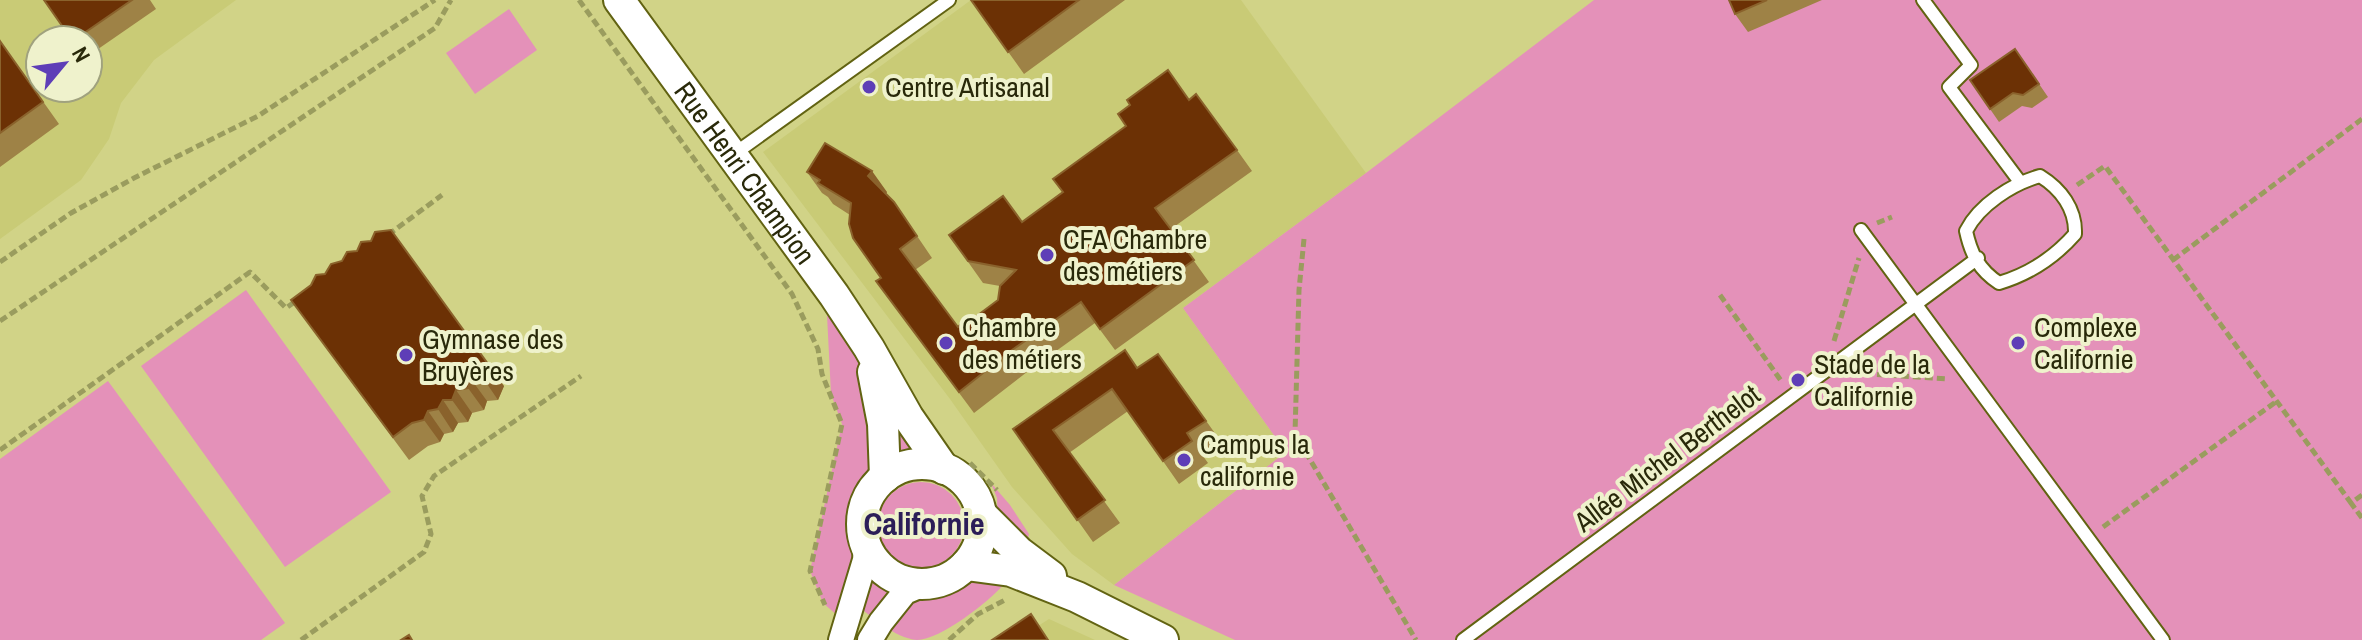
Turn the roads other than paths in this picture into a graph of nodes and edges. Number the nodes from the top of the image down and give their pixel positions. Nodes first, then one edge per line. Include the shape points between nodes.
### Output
1 (619, 0) edge
2 (949, 0) edge
3 (1923, 0) edge
4 (731, 155) junction
5 (2020, 182) junction
6 (1861, 230) dead end
7 (1977, 259) junction
8 (1916, 303) junction
9 (869, 348) junction
10 (955, 465) junction
11 (885, 477) junction
12 (991, 503) junction
13 (866, 546) junction
14 (966, 565) junction
15 (924, 584) junction
16 (1077, 597) junction
17 (844, 632) edge
18 (870, 640) edge
19 (1163, 640) edge
20 (1463, 640) edge
21 (2163, 640) edge

1 - 4 street, Rue Henri Champion
2 - 4 lane
3 - 5 lane via 1971,65 1949,87
4 - 9 street, Rue Henri Champion
5 - 7 lane via 1972,219 1966,231
5 - 7 lane via 2040,176 2056,186 2075,218 2075,234 2062,249 2017,278 1999,283 1985,274
6 - 8 lane
7 - 8 lane, Allée Michel Berthelot
8 - 20 lane, Allée Michel Berthelot
8 - 21 lane
9 - 10 street, Rue Henri Champion via 908,417
9 - 11 street, Rue Henri Champion via 883,424
10 - 11 street via 915,465
10 - 12 street via 955,475
11 - 13 street via 864,511
12 - 14 street
12 - 16 street via 1019,552
13 - 15 street via 888,574
13 - 17 street
14 - 15 street via 945,579
14 - 16 street via 1011,571
15 - 18 street via 905,592
16 - 19 street

